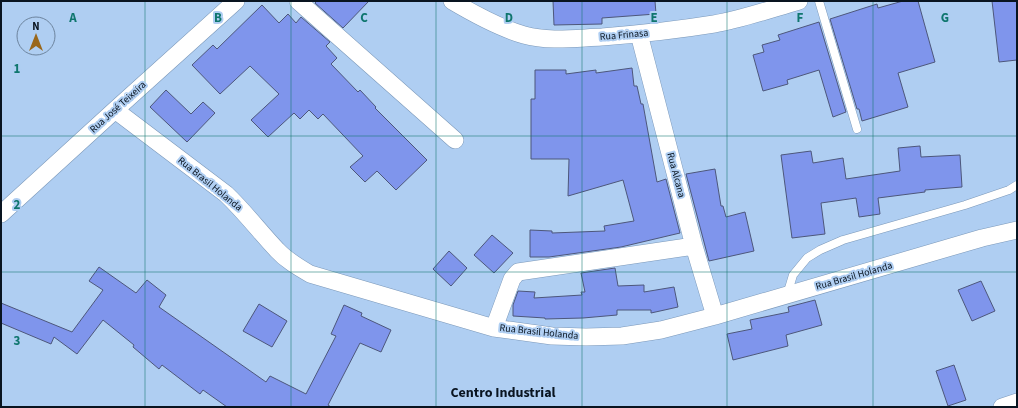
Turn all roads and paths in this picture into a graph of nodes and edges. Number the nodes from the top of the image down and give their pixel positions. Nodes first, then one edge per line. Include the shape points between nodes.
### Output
1 (236, 1) edge
2 (298, 1) edge
3 (452, 1) edge
4 (799, 1) edge
5 (819, 1) edge
6 (639, 34) junction
7 (115, 110) junction
8 (857, 129) dead end
9 (455, 140) dead end
10 (1017, 185) edge
11 (1, 214) edge
12 (1017, 230) edge
13 (694, 246) junction
14 (787, 296) junction
15 (715, 316) junction
16 (494, 328) junction
17 (1017, 402) edge
18 (1002, 407) edge

1 - 7 street, Rua José Teixeira
2 - 9 street
3 - 6 street, Rua Frinasa via 524,35 570,39
4 - 6 street, Rua Frinasa via 716,23
5 - 8 lane
6 - 13 street, Rua Alcana
7 - 11 street, Rua José Teixeira
7 - 16 street, Rua Brasil Holanda via 226,194 278,250 310,274
10 - 14 lane via 965,205 843,240 820,250 807,258 793,275
12 - 14 street, Rua Brasil Holanda
13 - 15 street, Rua Alcana
13 - 16 street via 518,272 512,279
14 - 15 street, Rua Brasil Holanda
15 - 16 street, Rua Brasil Holanda via 661,330 586,338
17 - 18 street

